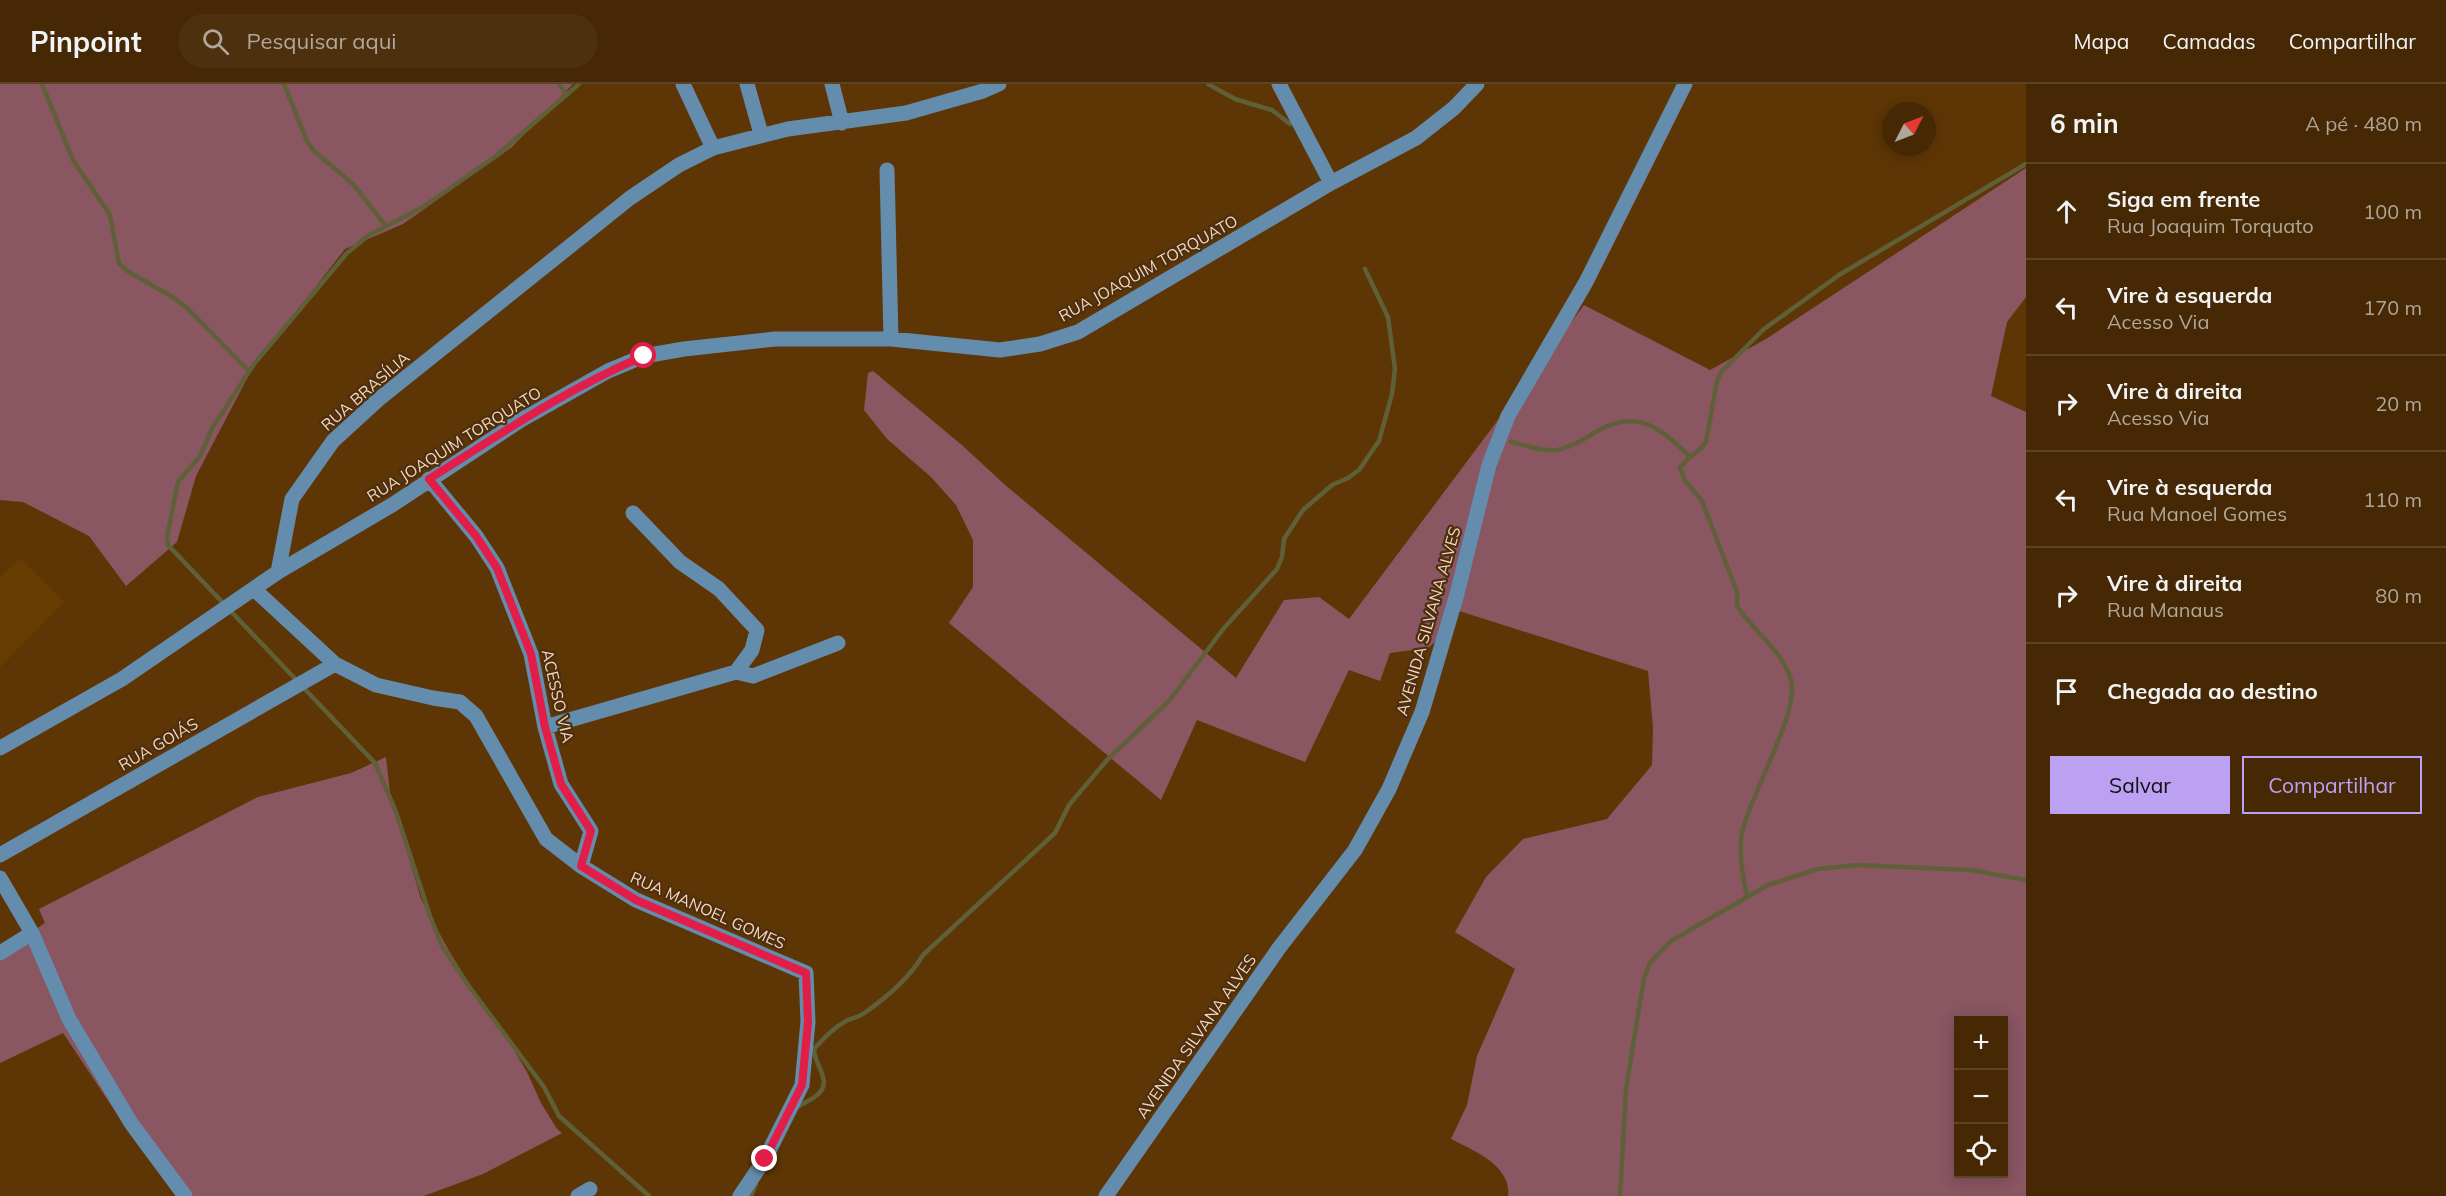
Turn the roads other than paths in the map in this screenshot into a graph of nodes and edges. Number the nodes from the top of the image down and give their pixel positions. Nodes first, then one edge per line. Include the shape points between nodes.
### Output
1 (683, 84) edge
2 (747, 84) edge
3 (832, 84) edge
4 (999, 84) edge
5 (1279, 84) edge
6 (1477, 84) edge
7 (1685, 84) edge
8 (842, 123) junction
9 (761, 134) junction
10 (713, 148) junction
11 (886, 170) dead end
12 (1331, 183) junction
13 (891, 339) junction
14 (429, 479) junction
15 (633, 513) dead end
16 (278, 572) junction
17 (255, 590) junction
18 (838, 643) dead end
19 (335, 664) junction
20 (736, 672) junction
21 (545, 727) junction
22 (0, 748) edge
23 (0, 855) edge
24 (581, 866) junction
25 (0, 878) edge
26 (32, 933) junction
27 (0, 953) edge
28 (185, 1196) edge
29 (740, 1196) edge
30 (1106, 1196) edge

1 - 10 street
2 - 9 street
3 - 8 street
4 - 8 street, RUA BRASÍLIA via 906,113
5 - 12 street
6 - 12 street, RUA JOAQUIM TORQUATO via 1416,138
7 - 30 street, AVENIDA SILVANA ALVES via 1586,282 1508,416 1489,465 1422,712 1389,789 1355,850 1279,948
8 - 9 street, RUA BRASÍLIA
9 - 10 street, RUA BRASÍLIA
10 - 16 street, RUA BRASÍLIA via 630,198 379,399 333,441 292,499
11 - 13 street
12 - 13 street, RUA JOAQUIM TORQUATO via 1078,332 1040,344 1000,350
13 - 14 street, RUA JOAQUIM TORQUATO via 776,339 644,356 608,371 521,420
14 - 16 street, RUA JOAQUIM TORQUATO
14 - 21 street, ACESSO VIA via 497,568 531,654
15 - 20 street via 680,562 719,589 756,630 752,650
16 - 17 street
17 - 19 street, RUA MANOEL GOMES
17 - 22 street via 122,679
18 - 20 street via 753,676
19 - 23 street, RUA GOIÁS
19 - 24 street, RUA MANOEL GOMES via 376,685 460,702 476,716 546,840
20 - 21 street
21 - 24 street, ACESSO VIA via 561,784 591,831
24 - 29 street, RUA MANOEL GOMES via 636,900 806,973 808,1022 802,1085 765,1159
25 - 26 street
26 - 27 street
26 - 28 street via 69,1019 131,1123

